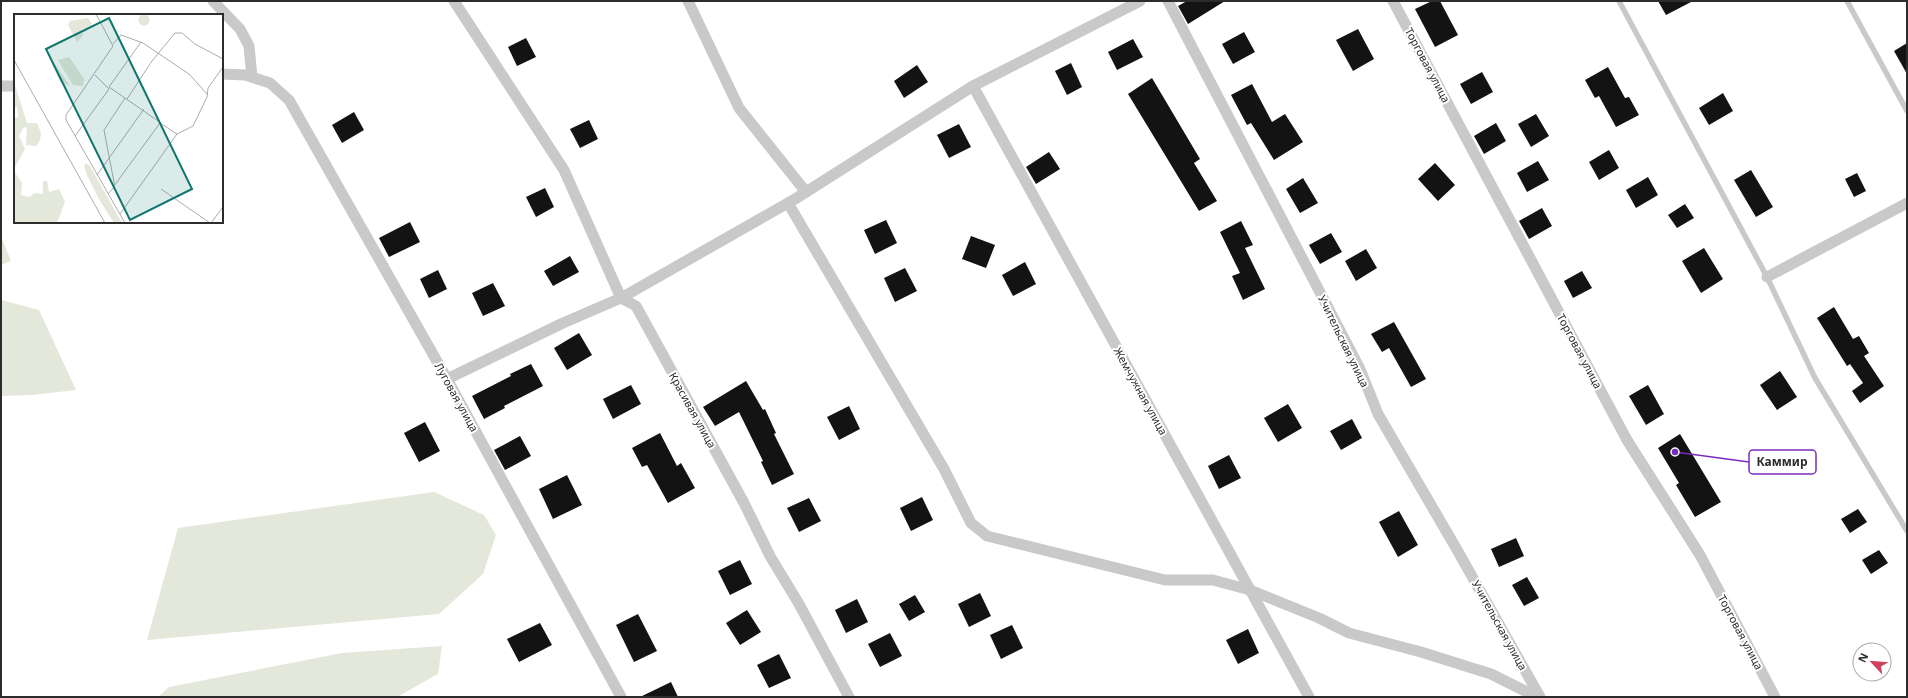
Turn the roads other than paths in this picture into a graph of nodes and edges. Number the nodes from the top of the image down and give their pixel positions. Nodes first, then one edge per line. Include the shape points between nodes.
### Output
1 (213, 1) edge
2 (454, 1) edge
3 (688, 1) edge
4 (1140, 1) edge
5 (1168, 1) edge
6 (1393, 1) edge
7 (1619, 1) edge
8 (1847, 1) edge
9 (223, 74) edge
10 (252, 77) junction
11 (1, 86) edge
12 (14, 86) edge
13 (973, 86) junction
14 (1907, 111) edge
15 (806, 192) junction
16 (788, 203) junction
17 (1907, 203) edge
18 (1767, 277) junction
19 (621, 298) junction
20 (447, 379) junction
21 (1907, 531) edge
22 (1250, 590) junction
23 (621, 697) edge
24 (849, 697) edge
25 (1309, 697) edge
26 (1537, 697) edge
27 (1540, 697) edge
28 (1775, 697) edge

1 - 10 street via 243,34 249,46
2 - 19 street via 564,170
3 - 15 street via 739,108
4 - 13 street
5 - 27 street, Учительская улица via 1360,369 1378,414
6 - 28 street, Торговая улица via 1627,440 1700,555
7 - 18 lane
8 - 14 lane
9 - 10 street, Луговая улица
10 - 20 street, Луговая улица via 270,83 289,100
11 - 12 street
13 - 15 street
13 - 22 street, Жемчужная улица
15 - 16 street
16 - 19 street
16 - 22 street via 944,469 971,523 987,536 1165,580 1213,580
17 - 18 street
18 - 21 lane via 1814,378
19 - 20 street
19 - 24 street, Красивая улица via 636,306
20 - 23 street, Луговая улица
22 - 25 street, Жемчужная улица
22 - 26 street via 1349,633 1491,674

